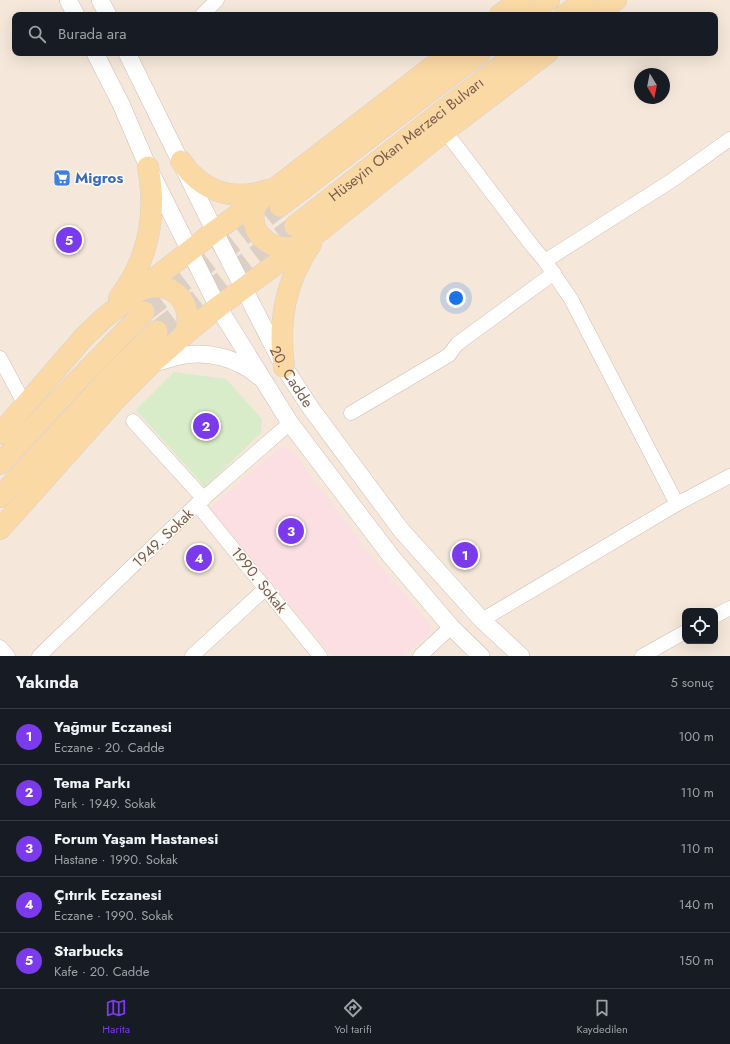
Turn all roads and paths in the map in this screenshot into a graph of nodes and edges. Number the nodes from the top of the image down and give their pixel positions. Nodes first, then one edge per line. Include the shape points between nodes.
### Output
1 (68, 0) edge
2 (100, 0) edge
3 (217, 0) edge
4 (519, 0) edge
5 (549, 0) edge
6 (584, 0) edge
7 (616, 0) edge
8 (74, 12) edge
9 (106, 12) edge
10 (205, 12) edge
11 (504, 12) edge
12 (533, 12) edge
13 (569, 12) edge
14 (600, 12) edge
15 (97, 56) edge
16 (128, 56) edge
17 (446, 56) edge
18 (476, 56) edge
19 (513, 56) edge
20 (543, 56) edge
21 (445, 131) junction
22 (730, 139) edge
23 (181, 161) junction
24 (148, 167) junction
25 (282, 183) junction
26 (271, 202) junction
27 (324, 228) junction
28 (215, 231) junction
29 (301, 234) junction
30 (189, 251) junction
31 (545, 261) junction
32 (554, 273) junction
33 (244, 288) junction
34 (138, 290) junction
35 (218, 307) junction
36 (144, 312) tunnel mouth
37 (104, 318) junction
38 (157, 331) tunnel mouth
39 (185, 334) junction
40 (0, 358) edge
41 (151, 364) junction
42 (284, 366) junction
43 (266, 384) junction
44 (25, 405) junction
45 (351, 413) dead end
46 (133, 421) dead end
47 (290, 423) junction
48 (0, 434) edge
49 (0, 464) edge
50 (730, 476) edge
51 (0, 497) edge
52 (201, 502) junction
53 (677, 504) junction
54 (0, 529) edge
55 (266, 588) junction
56 (730, 608) edge
57 (718, 614) edge
58 (482, 620) junction
59 (451, 627) junction
60 (682, 634) edge
61 (0, 647) edge
62 (8, 656) edge
63 (39, 656) edge
64 (192, 656) edge
65 (320, 656) edge
66 (420, 656) edge
67 (481, 656) edge
68 (521, 656) edge
69 (642, 656) edge

1 - 8 street
2 - 9 street
3 - 10 street
4 - 11 main road
5 - 12 main road
6 - 13 main road
7 - 14 main road
15 - 24 street, 20. Cadde via 121,104
16 - 23 street, 20. Cadde
17 - 25 main road
18 - 26 main road, Hüseyin Okan Merzeci Bulvarı
19 - 29 main road, Hüseyin Okan Merzeci Bulvarı
20 - 21 main road
21 - 27 main road
21 - 31 street
22 - 31 street via 671,181
23 - 25 main road via 192,175 206,186 230,195 257,194
23 - 28 street, 20. Cadde
24 - 30 street, 20. Cadde
24 - 37 main road via 152,216 145,250 129,285
25 - 26 main road
26 - 28 main road
26 - 29 main road via 255,206 257,230 261,237 282,248 298,246
27 - 29 main road
27 - 42 main road via 304,254 289,285 281,334
28 - 30 main road
28 - 33 street, 20. Cadde
29 - 33 main road
30 - 34 main road
30 - 35 street, 20. Cadde
31 - 32 street
32 - 45 street via 456,344 448,355
32 - 53 street via 571,299
33 - 35 main road
33 - 42 street, 20. Cadde
34 - 37 main road
34 - 39 main road via 162,287 177,294 188,316
35 - 39 main road
35 - 43 street, 20. Cadde
36 - 49 main road
37 - 44 main road via 84,337
38 - 51 main road via 111,376
39 - 41 main road
40 - 44 street
41 - 43 street via 181,356 210,355 241,364
41 - 54 main road
42 - 58 street, 20. Cadde via 310,406 401,530
43 - 47 street, 20. Cadde
44 - 48 main road
46 - 52 street, 1990. Sokak
47 - 52 street, 1949. Sokak
47 - 59 street, 20. Cadde via 390,555
50 - 53 street
52 - 55 street, 1990. Sokak
52 - 63 street, 1949. Sokak
53 - 58 street
55 - 64 street
55 - 65 street, 1990. Sokak
56 - 57 street
58 - 68 street, 20. Cadde
59 - 66 street
59 - 67 street, 20. Cadde
60 - 69 street
61 - 62 street

